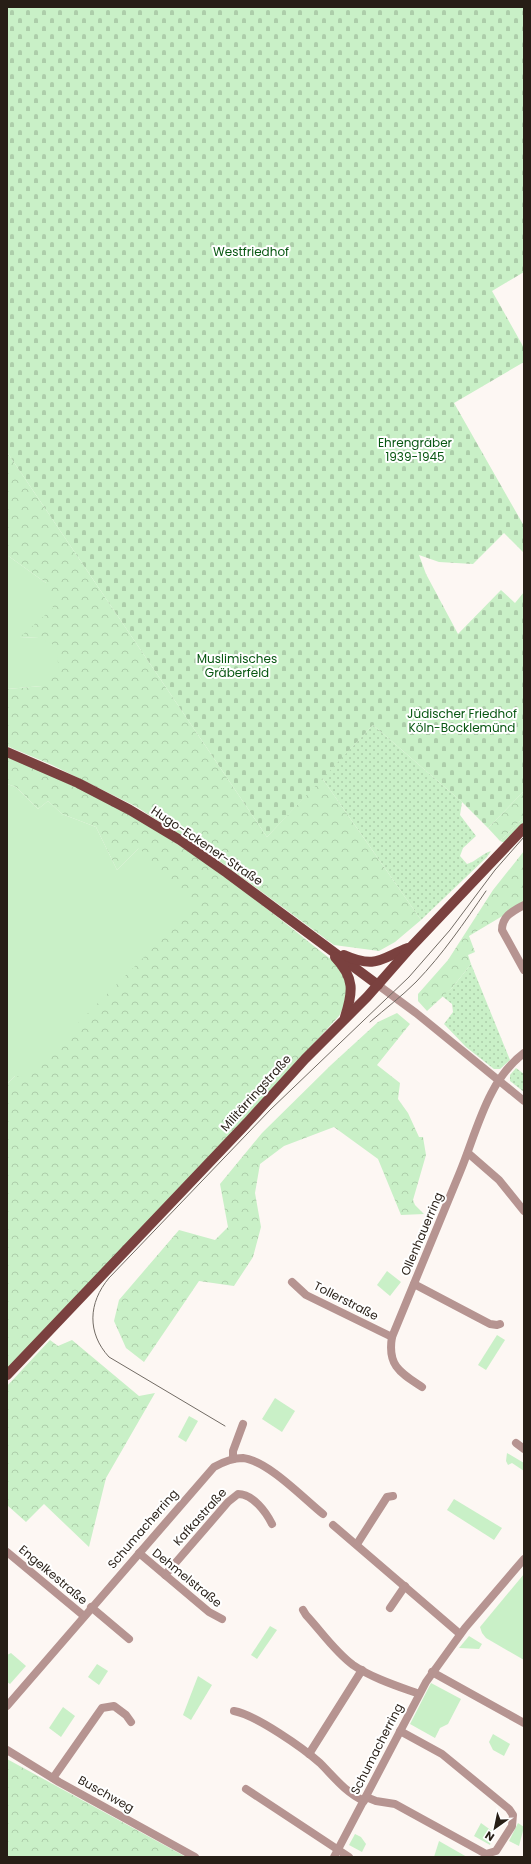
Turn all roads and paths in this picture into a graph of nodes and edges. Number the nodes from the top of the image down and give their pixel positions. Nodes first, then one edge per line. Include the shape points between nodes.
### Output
1 (7, 752) edge
2 (524, 828) edge
3 (524, 905) edge
4 (324, 945) junction
5 (411, 947) junction
6 (524, 970) edge
7 (378, 985) junction
8 (344, 1020) junction
9 (524, 1053) edge
10 (499, 1080) junction
11 (524, 1101) edge
12 (468, 1153) junction
13 (524, 1210) edge
14 (292, 1282) dead end
15 (414, 1284) junction
16 (500, 1324) dead end
17 (392, 1337) junction
18 (7, 1376) edge
19 (422, 1387) dead end
20 (243, 1424) dead end
21 (516, 1443) dead end
22 (524, 1449) edge
23 (232, 1459) junction
24 (393, 1496) dead end
25 (323, 1514) dead end
26 (272, 1524) dead end
27 (333, 1525) dead end
28 (357, 1544) junction
29 (7, 1552) edge
30 (138, 1553) junction
31 (524, 1558) edge
32 (165, 1575) junction
33 (405, 1586) junction
34 (91, 1607) junction
35 (390, 1608) dead end
36 (304, 1610) dead end
37 (84, 1616) junction
38 (222, 1619) dead end
39 (460, 1634) junction
40 (128, 1639) dead end
41 (362, 1670) junction
42 (432, 1672) junction
43 (419, 1694) junction
44 (7, 1706) edge
45 (234, 1711) dead end
46 (131, 1722) dead end
47 (524, 1723) edge
48 (400, 1731) junction
49 (7, 1750) edge
50 (309, 1754) junction
51 (53, 1778) junction
52 (246, 1789) dead end
53 (365, 1799) junction
54 (336, 1854) edge
55 (195, 1857) edge
56 (349, 1857) edge

1 - 4 main road, Hugo-Eckener-Straße via 78,783 180,840
2 - 5 main road, Militärringstraße
3 - 6 street via 508,914 502,924 508,944
4 - 5 main road via 353,959 373,962 384,960
4 - 7 main road, Hugo-Eckener-Straße
4 - 8 main road via 348,974 351,985
5 - 7 main road, Militärringstraße
7 - 8 main road, Militärringstraße
7 - 10 street
8 - 18 main road, Militärringstraße
9 - 10 street, Ollenhauerring
10 - 11 street
10 - 12 street, Ollenhauerring
12 - 13 street via 499,1180
12 - 15 street, Ollenhauerring
14 - 17 street, Tollerstraße via 307,1296
15 - 16 street via 490,1324
15 - 17 street, Ollenhauerring
17 - 19 street, Ollenhauerring via 392,1356 399,1371
20 - 23 street
21 - 22 street
23 - 25 street, Schumacherring via 252,1460 265,1466
23 - 30 street, Schumacherring via 214,1467
24 - 28 street via 387,1498
26 - 32 street, Kafkastraße via 263,1508 247,1496 238,1494 228,1502
27 - 28 street
28 - 33 street
29 - 37 street, Engelkestraße
30 - 32 street, Dehmelstraße
30 - 34 street, Schumacherring
31 - 39 street, Schumacherring
32 - 38 street, Dehmelstraße via 209,1612
33 - 35 street
33 - 39 street
34 - 37 street, Schumacherring
34 - 40 street
36 - 41 street via 343,1656
37 - 44 street, Schumacherring
39 - 42 street, Schumacherring
41 - 43 street
41 - 50 street
42 - 43 street, Schumacherring
42 - 47 street
43 - 48 street, Schumacherring
45 - 50 street via 252,1717
46 - 51 street via 114,1706 102,1708
48 - 53 street, Schumacherring
48 - 53 street via 442,1754 509,1809 513,1815 512,1826 496,1851 486,1854 395,1804
49 - 51 street, Buschweg
50 - 53 street via 345,1790
51 - 55 street, Buschweg
52 - 54 street
53 - 54 street, Schumacherring
54 - 56 street

